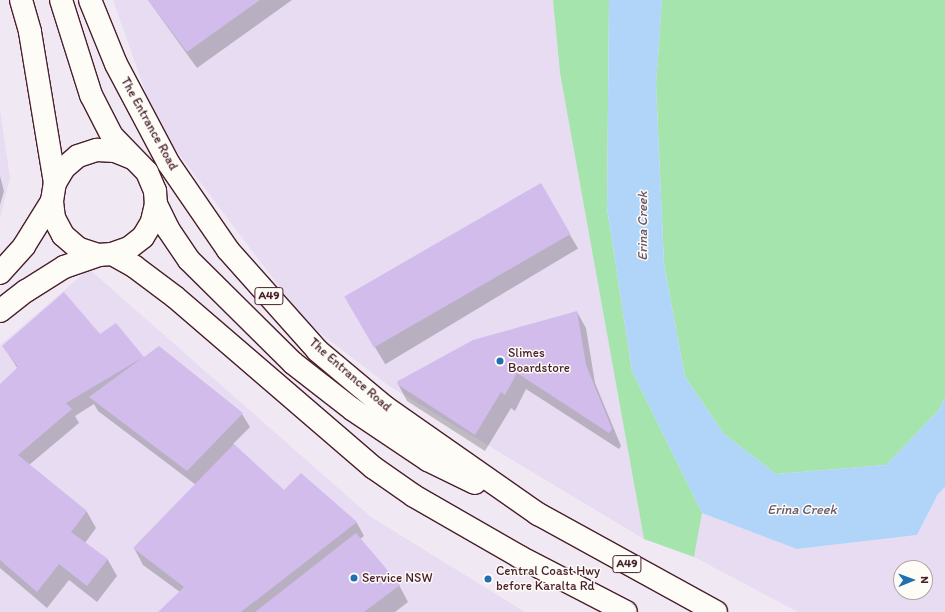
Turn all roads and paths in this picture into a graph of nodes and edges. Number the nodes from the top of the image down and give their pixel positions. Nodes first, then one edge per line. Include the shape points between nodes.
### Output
1 (21, 0) edge
2 (61, 0) edge
3 (90, 0) edge
4 (132, 158) junction
5 (53, 192) junction
6 (156, 204) junction
7 (105, 255) junction
8 (0, 273) edge
9 (0, 311) edge
10 (538, 514) junction
11 (626, 612) edge
12 (716, 612) edge

1 - 5 main road via 30,32
2 - 4 main road, A49 via 91,95 112,136
3 - 10 main road, The Entrance Road / A49 via 116,64 169,164 228,250 318,351 385,407
4 - 5 main road, A49 via 115,151 97,150 78,156 64,168
4 - 6 main road, A49 via 147,172 155,191
5 - 7 main road via 54,218 63,235 79,249
5 - 8 main road via 24,246
6 - 7 main road, A49 via 152,222 143,237 129,248
6 - 10 main road, A49 via 168,229 189,260 293,363 352,409 428,460
7 - 9 main road via 64,267
7 - 11 main road via 135,267 175,297 374,468 414,496 520,557
10 - 12 main road, The Entrance Road / A49

